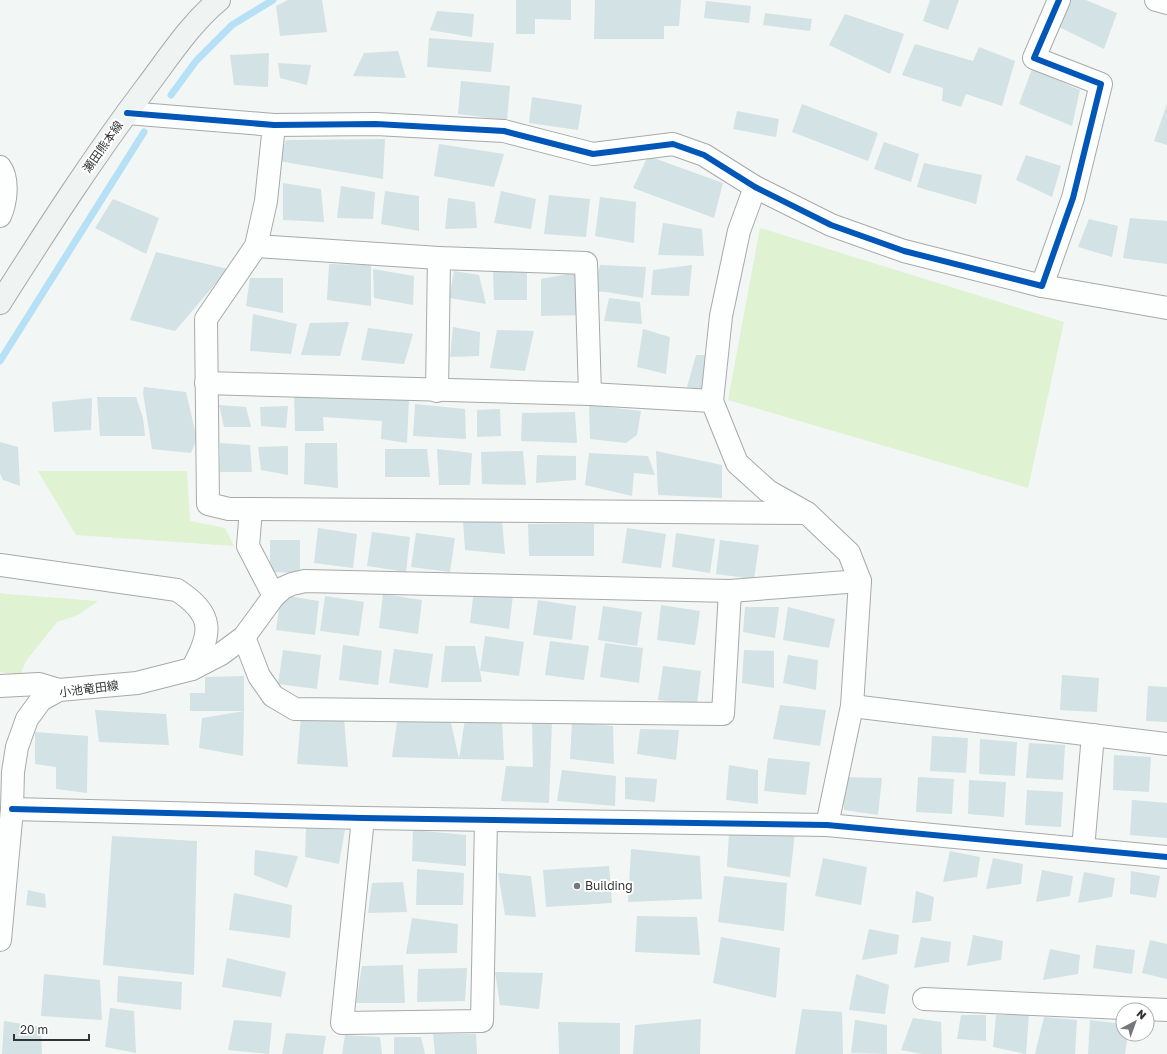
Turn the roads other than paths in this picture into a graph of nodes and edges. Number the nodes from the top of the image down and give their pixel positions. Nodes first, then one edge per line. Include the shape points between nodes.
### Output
1 (218, 0) edge
2 (1059, 0) edge
3 (1156, 0) edge
4 (1167, 3) edge
5 (126, 113) junction
6 (274, 125) junction
7 (0, 167) edge
8 (755, 187) junction
9 (0, 216) edge
10 (256, 246) junction
11 (439, 258) junction
12 (1042, 286) junction
13 (0, 303) edge
14 (1167, 308) edge
15 (206, 383) junction
16 (437, 391) junction
17 (590, 394) junction
18 (712, 401) junction
19 (251, 509) junction
20 (807, 514) junction
21 (0, 565) edge
22 (860, 581) junction
23 (730, 591) junction
24 (274, 596) junction
25 (244, 636) junction
26 (192, 669) junction
27 (0, 686) edge
28 (59, 690) junction
29 (852, 706) junction
30 (1093, 735) junction
31 (1167, 744) edge
32 (12, 809) junction
33 (363, 818) junction
34 (486, 820) junction
35 (827, 825) junction
36 (1083, 849) junction
37 (1167, 857) edge
38 (0, 940) edge
39 (924, 999) dead end
40 (1167, 1010) edge

1 - 5 main road, 瀬田熊本線 via 181,40
2 - 12 street via 1034,58 1101,84 1073,198
3 - 4 street
5 - 6 street
5 - 13 main road, 瀬田熊本線 via 62,204
6 - 8 street via 376,124 504,131 593,154 673,144 704,155
6 - 10 street via 266,202
7 - 9 street via 4,172 5,204
8 - 12 street via 831,225 904,251
8 - 18 street via 739,231 721,316
10 - 11 street
10 - 15 street via 206,319
11 - 16 street
11 - 17 street via 586,263
12 - 14 street
15 - 16 street
15 - 19 street via 208,504 229,509
16 - 17 street
17 - 18 street
18 - 20 street via 737,463 768,491
19 - 20 street
19 - 24 street via 248,546
20 - 22 street via 849,552
21 - 26 street via 177,590 192,600 207,627 204,648
22 - 23 street, 小池竜田線
22 - 29 street
23 - 24 street, 小池竜田線 via 305,582 292,584
23 - 25 street via 723,714 295,709 272,696 259,676
24 - 25 street, 小池竜田線
25 - 26 street, 小池竜田線 via 221,654
26 - 28 street, 小池竜田線 via 137,683
27 - 28 street via 39,684
28 - 32 street, 小池竜田線 via 41,700 27,719 17,747
29 - 30 street
29 - 35 street
30 - 31 street
30 - 36 street
32 - 33 street
32 - 38 street, 小池竜田線
33 - 34 street
33 - 34 street via 342,1023 482,1022
34 - 35 street
35 - 36 street
36 - 37 street
39 - 40 street

